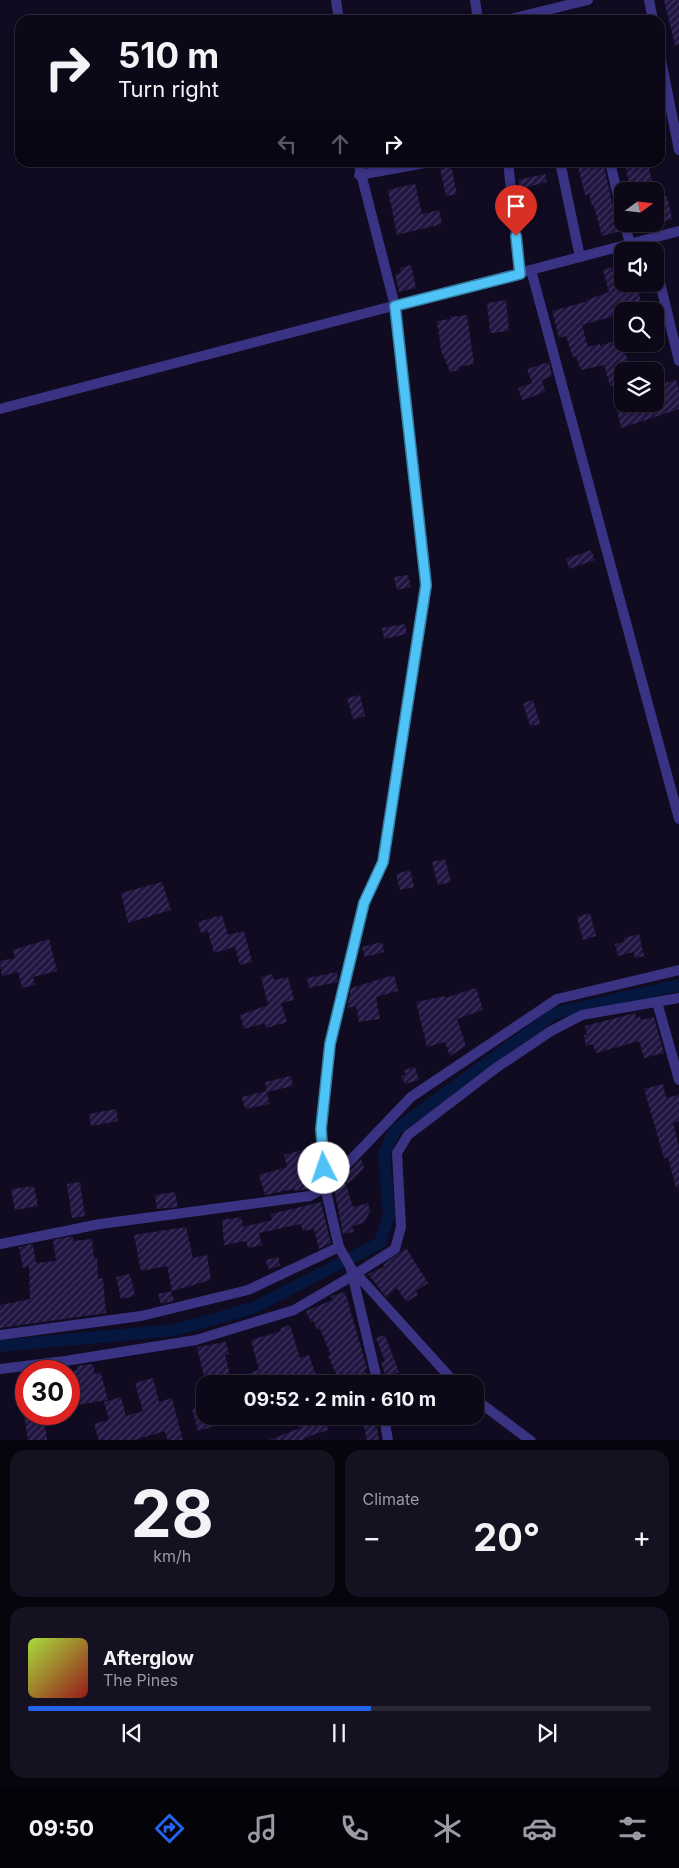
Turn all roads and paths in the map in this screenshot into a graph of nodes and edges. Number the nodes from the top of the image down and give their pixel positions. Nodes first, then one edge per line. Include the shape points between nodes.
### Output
1 (336, 0) edge
2 (475, 0) edge
3 (588, 0) edge
4 (649, 0) edge
5 (338, 15) edge
6 (477, 15) edge
7 (527, 15) edge
8 (652, 15) edge
9 (665, 80) edge
10 (679, 150) edge
11 (358, 167) edge
12 (403, 167) edge
13 (509, 167) edge
14 (561, 167) edge
15 (611, 167) edge
16 (359, 175) junction
17 (615, 182) edge
18 (679, 231) edge
19 (650, 240) joint
20 (640, 242) edge
21 (614, 248) edge
22 (580, 257) junction
23 (531, 270) junction
24 (520, 274) junction
25 (662, 292) edge
26 (395, 306) junction
27 (679, 361) edge
28 (0, 409) edge
29 (679, 819) edge
30 (679, 970) edge
31 (679, 998) edge
32 (656, 1002) junction
33 (679, 1080) edge
34 (325, 1187) junction
35 (0, 1244) edge
36 (339, 1247) junction
37 (352, 1269) junction
38 (0, 1335) edge
39 (0, 1369) edge
40 (376, 1375) edge
41 (448, 1375) edge
42 (484, 1406) edge
43 (386, 1425) edge
44 (388, 1440) edge
45 (531, 1440) edge

1 - 5 street
2 - 6 street
3 - 7 street
4 - 8 street
9 - 10 street
11 - 16 street
12 - 16 street
13 - 24 street
14 - 22 street
15 - 17 street
16 - 26 street
18 - 19 street
19 - 20 street
21 - 22 street
22 - 23 street
23 - 24 street
23 - 29 street
24 - 26 street
25 - 27 street
26 - 28 street
26 - 34 street via 426,585 383,862 364,903 330,1044 321,1129
30 - 34 street via 557,999 411,1097
31 - 32 street
32 - 33 street
32 - 37 street via 582,1015 496,1068 408,1135 397,1153 401,1227 395,1249
34 - 35 street via 310,1196 100,1224
34 - 36 street
36 - 37 street
36 - 38 street via 248,1290 141,1316
37 - 39 street via 294,1310 196,1340
37 - 40 street
37 - 41 street
42 - 45 street
43 - 44 street

